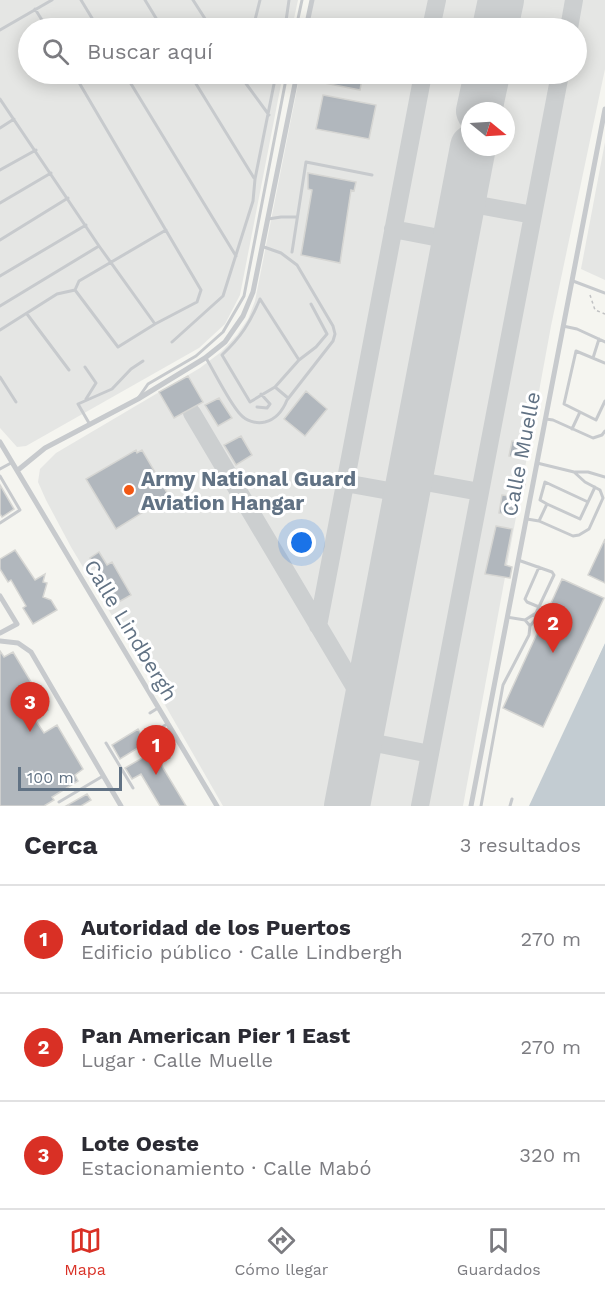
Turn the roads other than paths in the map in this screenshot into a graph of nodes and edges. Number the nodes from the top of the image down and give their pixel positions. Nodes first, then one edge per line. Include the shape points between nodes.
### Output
1 (52, 0) edge
2 (81, 0) edge
3 (145, 0) edge
4 (193, 0) edge
5 (260, 0) edge
6 (289, 0) edge
7 (302, 0) edge
8 (312, 0) edge
9 (35, 9) junction
10 (20, 18) edge
11 (41, 18) edge
12 (92, 18) edge
13 (156, 18) edge
14 (205, 18) edge
15 (256, 18) edge
16 (286, 18) edge
17 (298, 18) edge
18 (308, 18) edge
19 (18, 19) edge
20 (0, 30) edge
21 (80, 84) edge
22 (131, 84) edge
23 (196, 84) edge
24 (246, 84) edge
25 (274, 84) edge
26 (285, 84) edge
27 (295, 84) edge
28 (0, 99) edge
29 (605, 110) edge
30 (269, 116) junction
31 (14, 119) junction
32 (0, 128) edge
33 (36, 150) junction
34 (0, 171) edge
35 (51, 173) junction
36 (372, 175) dead end
37 (255, 179) junction
38 (68, 198) junction
39 (0, 203) edge
40 (297, 217) junction
41 (268, 219) junction
42 (86, 225) junction
43 (166, 230) junction
44 (0, 240) edge
45 (99, 246) junction
46 (262, 246) junction
47 (292, 252) dead end
48 (236, 256) junction
49 (111, 262) junction
50 (0, 276) edge
51 (572, 281) junction
52 (75, 290) junction
53 (605, 293) edge
54 (311, 304) dead end
55 (0, 306) edge
56 (27, 314) junction
57 (155, 324) junction
58 (563, 326) junction
59 (0, 330) edge
60 (599, 339) junction
61 (172, 342) dead end
62 (605, 342) edge
63 (205, 358) junction
64 (593, 358) junction
65 (299, 360) junction
66 (143, 361) dead end
67 (605, 363) edge
68 (85, 367) dead end
69 (69, 370) dead end
70 (0, 376) edge
71 (275, 387) junction
72 (261, 394) junction
73 (288, 398) junction
74 (138, 399) junction
75 (85, 400) junction
76 (605, 400) edge
77 (16, 402) dead end
78 (257, 407) dead end
79 (580, 412) junction
80 (544, 419) junction
81 (89, 423) junction
82 (572, 429) junction
83 (605, 431) edge
84 (0, 442) edge
85 (13, 462) junction
86 (536, 463) junction
87 (0, 470) edge
88 (18, 470) junction
89 (574, 472) junction
90 (0, 476) edge
91 (605, 477) edge
92 (595, 487) junction
93 (588, 502) junction
94 (547, 504) junction
95 (525, 519) junction
96 (539, 521) junction
97 (0, 523) edge
98 (518, 560) junction
99 (539, 567) junction
100 (0, 596) edge
101 (539, 607) junction
102 (536, 613) junction
103 (507, 617) junction
104 (525, 620) junction
105 (530, 626) junction
106 (0, 633) edge
107 (0, 641) edge
108 (159, 707) junction
109 (150, 713) dead end
110 (169, 723) junction
111 (159, 729) dead end
112 (106, 743) dead end
113 (105, 775) junction
114 (134, 788) dead end
115 (512, 799) dead end
116 (59, 802) dead end
117 (121, 806) edge
118 (217, 806) edge
119 (471, 806) edge
120 (481, 806) edge
121 (510, 806) edge

1 - 9 lane
2 - 12 lane
3 - 13 lane
4 - 14 lane
5 - 15 lane
6 - 16 lane
7 - 17 lane
8 - 18 street
9 - 10 lane
9 - 11 lane
19 - 20 lane
21 - 43 lane
22 - 48 lane
23 - 37 lane
24 - 30 lane
25 - 30 lane
26 - 74 lane via 243,296 223,332 196,356 147,384
27 - 41 street
28 - 31 lane
29 - 51 street, Calle Muelle
30 - 37 lane
31 - 32 lane
31 - 33 lane
33 - 34 lane
33 - 35 lane
35 - 38 lane
35 - 39 lane
36 - 40 lane via 306,162
37 - 48 lane via 253,201
38 - 42 lane
38 - 44 lane
40 - 41 lane
40 - 47 lane
41 - 46 street
42 - 45 lane
42 - 50 lane
43 - 49 lane
43 - 57 lane via 201,290 197,302
45 - 49 lane
45 - 55 lane
46 - 63 street via 253,292 243,316 225,342
46 - 73 lane via 297,265 335,334
48 - 61 lane via 223,296
49 - 52 lane via 79,281
49 - 57 lane
51 - 53 lane
51 - 58 street, Calle Muelle
52 - 56 lane via 57,294
52 - 57 lane via 118,346
54 - 65 lane via 327,334
56 - 59 lane
56 - 69 lane
58 - 60 lane
58 - 80 street, Calle Muelle
60 - 62 lane
60 - 64 lane
63 - 73 lane via 240,414 249,421 272,420
63 - 74 street
64 - 67 lane
64 - 79 lane via 576,351 564,404
65 - 71 lane
65 - 72 lane via 260,298 251,322 222,355 250,402
66 - 75 lane via 111,389
68 - 75 lane via 96,383
70 - 77 lane
71 - 72 lane
71 - 73 lane
72 - 78 lane via 270,404 267,408
74 - 81 street
75 - 81 lane via 78,404
76 - 79 lane via 596,420
79 - 82 lane
80 - 82 lane
80 - 86 street, Calle Muelle
81 - 88 street via 45,448
82 - 83 lane via 593,438
84 - 85 street, Calle Lindbergh
85 - 87 lane
85 - 88 street, Calle Lindbergh
86 - 89 lane
86 - 95 street, Calle Muelle
88 - 108 street, Calle Lindbergh
89 - 91 lane
89 - 92 lane
90 - 97 lane via 20,510
92 - 93 lane
92 - 96 lane via 603,498 589,529 573,536
93 - 94 lane via 580,519
93 - 94 lane via 545,482 540,500
94 - 96 lane
95 - 96 lane
95 - 98 street, Calle Muelle
98 - 99 lane
98 - 103 street, Calle Muelle
99 - 101 lane via 525,599
99 - 101 lane via 554,575
100 - 106 street via 17,624
101 - 102 lane
102 - 104 lane
102 - 105 lane
103 - 104 lane
103 - 119 street, Calle Muelle
104 - 105 lane
105 - 120 lane via 503,685
107 - 113 street via 18,643 30,652
108 - 109 lane
108 - 110 street, Calle Lindbergh
110 - 111 lane
110 - 118 street, Calle Lindbergh
112 - 114 lane
113 - 116 lane
113 - 117 street
115 - 121 lane

